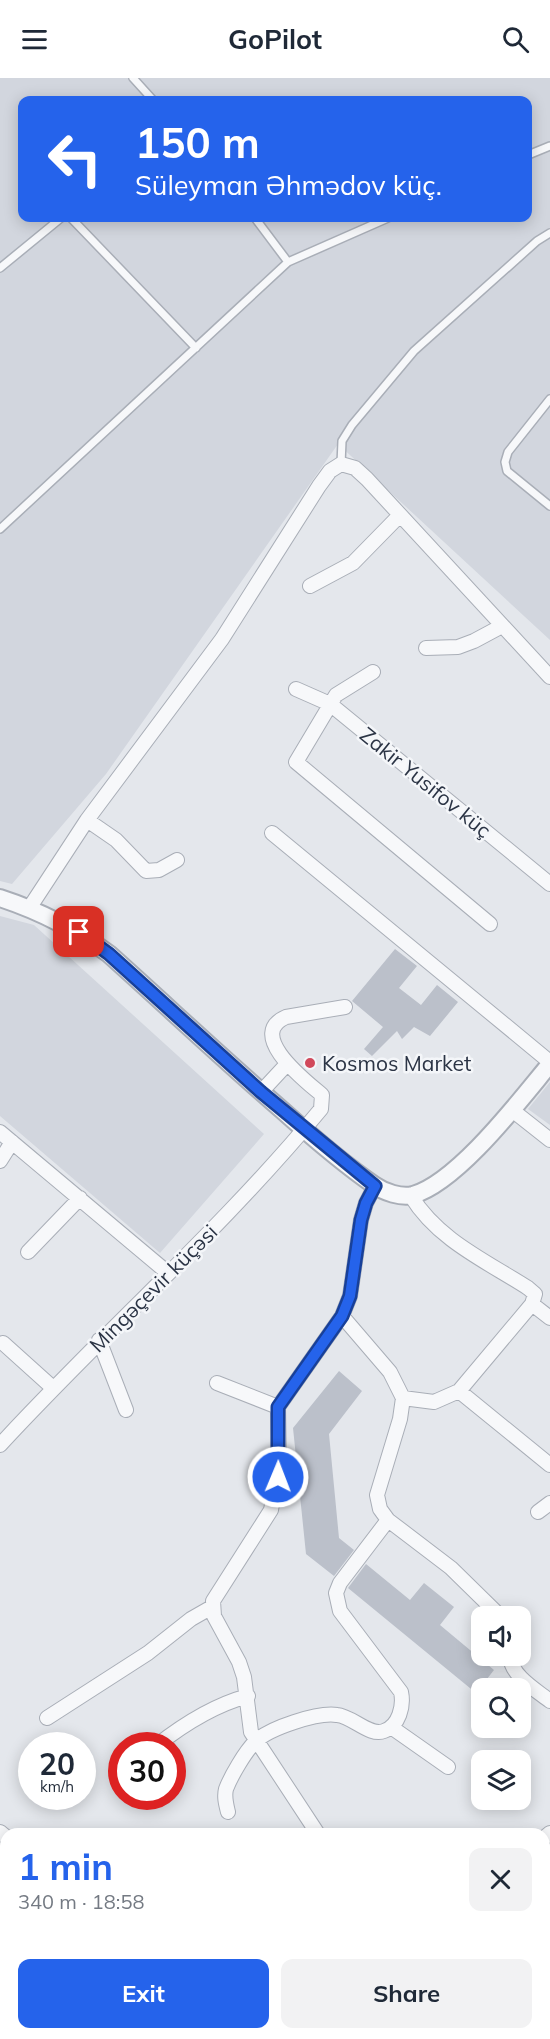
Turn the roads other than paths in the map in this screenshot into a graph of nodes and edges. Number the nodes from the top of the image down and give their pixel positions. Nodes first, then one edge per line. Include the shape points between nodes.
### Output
1 (133, 78) edge
2 (149, 96) edge
3 (550, 146) edge
4 (532, 153) edge
5 (56, 222) edge
6 (75, 222) edge
7 (258, 222) edge
8 (379, 222) edge
9 (550, 233) edge
10 (288, 262) junction
11 (0, 268) edge
12 (196, 348) junction
13 (550, 399) edge
14 (341, 464) junction
15 (550, 506) edge
16 (399, 515) junction
17 (0, 529) edge
18 (310, 586) dead end
19 (502, 626) junction
20 (426, 648) dead end
21 (373, 672) dead end
22 (550, 677) edge
23 (296, 689) dead end
24 (330, 704) junction
25 (87, 820) junction
26 (272, 833) dead end
27 (177, 860) dead end
28 (550, 884) edge
29 (0, 898) edge
30 (30, 907) junction
31 (490, 924) dead end
32 (345, 1007) dead end
33 (550, 1063) edge
34 (287, 1064) junction
35 (261, 1092) junction
36 (512, 1110) junction
37 (304, 1129) junction
38 (0, 1132) edge
39 (550, 1140) edge
40 (12, 1142) junction
41 (0, 1161) edge
42 (375, 1186) junction
43 (411, 1196) junction
44 (80, 1198) junction
45 (28, 1252) dead end
46 (168, 1273) junction
47 (532, 1304) junction
48 (342, 1316) junction
49 (550, 1318) edge
50 (99, 1340) junction
51 (3, 1343) dead end
52 (217, 1383) dead end
53 (53, 1388) junction
54 (459, 1391) junction
55 (403, 1398) junction
56 (278, 1407) junction
57 (126, 1410) dead end
58 (0, 1445) edge
59 (550, 1466) edge
60 (550, 1503) edge
61 (538, 1512) dead end
62 (388, 1520) junction
63 (490, 1606) edge
64 (212, 1607) junction
65 (513, 1666) edge
66 (248, 1696) junction
67 (550, 1701) edge
68 (47, 1718) dead end
69 (391, 1727) junction
70 (174, 1732) edge
71 (256, 1741) junction
72 (448, 1767) dead end
73 (228, 1812) dead end
74 (314, 1828) edge

1 - 2 lane
3 - 4 lane
5 - 11 lane
6 - 12 lane
7 - 10 lane
8 - 10 lane
9 - 14 lane via 414,351 352,424 342,441
10 - 12 lane
12 - 17 lane
13 - 15 lane via 508,452 505,462 507,471
14 - 16 street via 355,468
14 - 25 street via 319,486 222,639
16 - 18 street via 353,563
16 - 19 street
19 - 20 street via 458,646
19 - 22 street
21 - 24 street via 336,695
23 - 24 street, Zakir Yusifov küç
24 - 28 street, Zakir Yusifov küç
24 - 31 street via 296,762
25 - 27 street via 116,840 146,871 159,870
25 - 30 street
26 - 33 street
29 - 30 street
30 - 35 street via 79,932 109,954
32 - 34 street via 279,1020 273,1041
33 - 36 street
34 - 35 street
34 - 37 street, Mingəçevir küçəsi via 322,1095 321,1109
35 - 37 street
36 - 39 street
36 - 43 street via 450,1172
37 - 42 street
37 - 46 street, Mingəçevir küçəsi via 244,1198
38 - 40 street
40 - 41 street
40 - 44 street
42 - 43 street
42 - 48 street via 361,1220 350,1296
43 - 47 street via 429,1222 445,1236 535,1294
44 - 45 street
44 - 46 street
46 - 50 street, Mingəçevir küçəsi
47 - 49 street
47 - 54 street
48 - 55 street via 390,1372
48 - 56 street
50 - 53 street, Mingəçevir küçəsi
50 - 57 street
51 - 53 street
52 - 56 street
53 - 58 street, Mingəçevir küçəsi
54 - 55 street via 434,1402
54 - 59 street
55 - 62 street via 376,1495
56 - 64 street via 279,1464 272,1510 222,1582
60 - 61 street
62 - 63 street via 451,1568
62 - 69 street via 336,1593 340,1611 401,1692 399,1716
64 - 66 street via 239,1662
64 - 68 street
65 - 67 street
66 - 70 street via 207,1712
66 - 71 street via 251,1732
69 - 71 street via 374,1731 338,1714 313,1716
69 - 72 street
71 - 73 street via 227,1788
71 - 74 street

